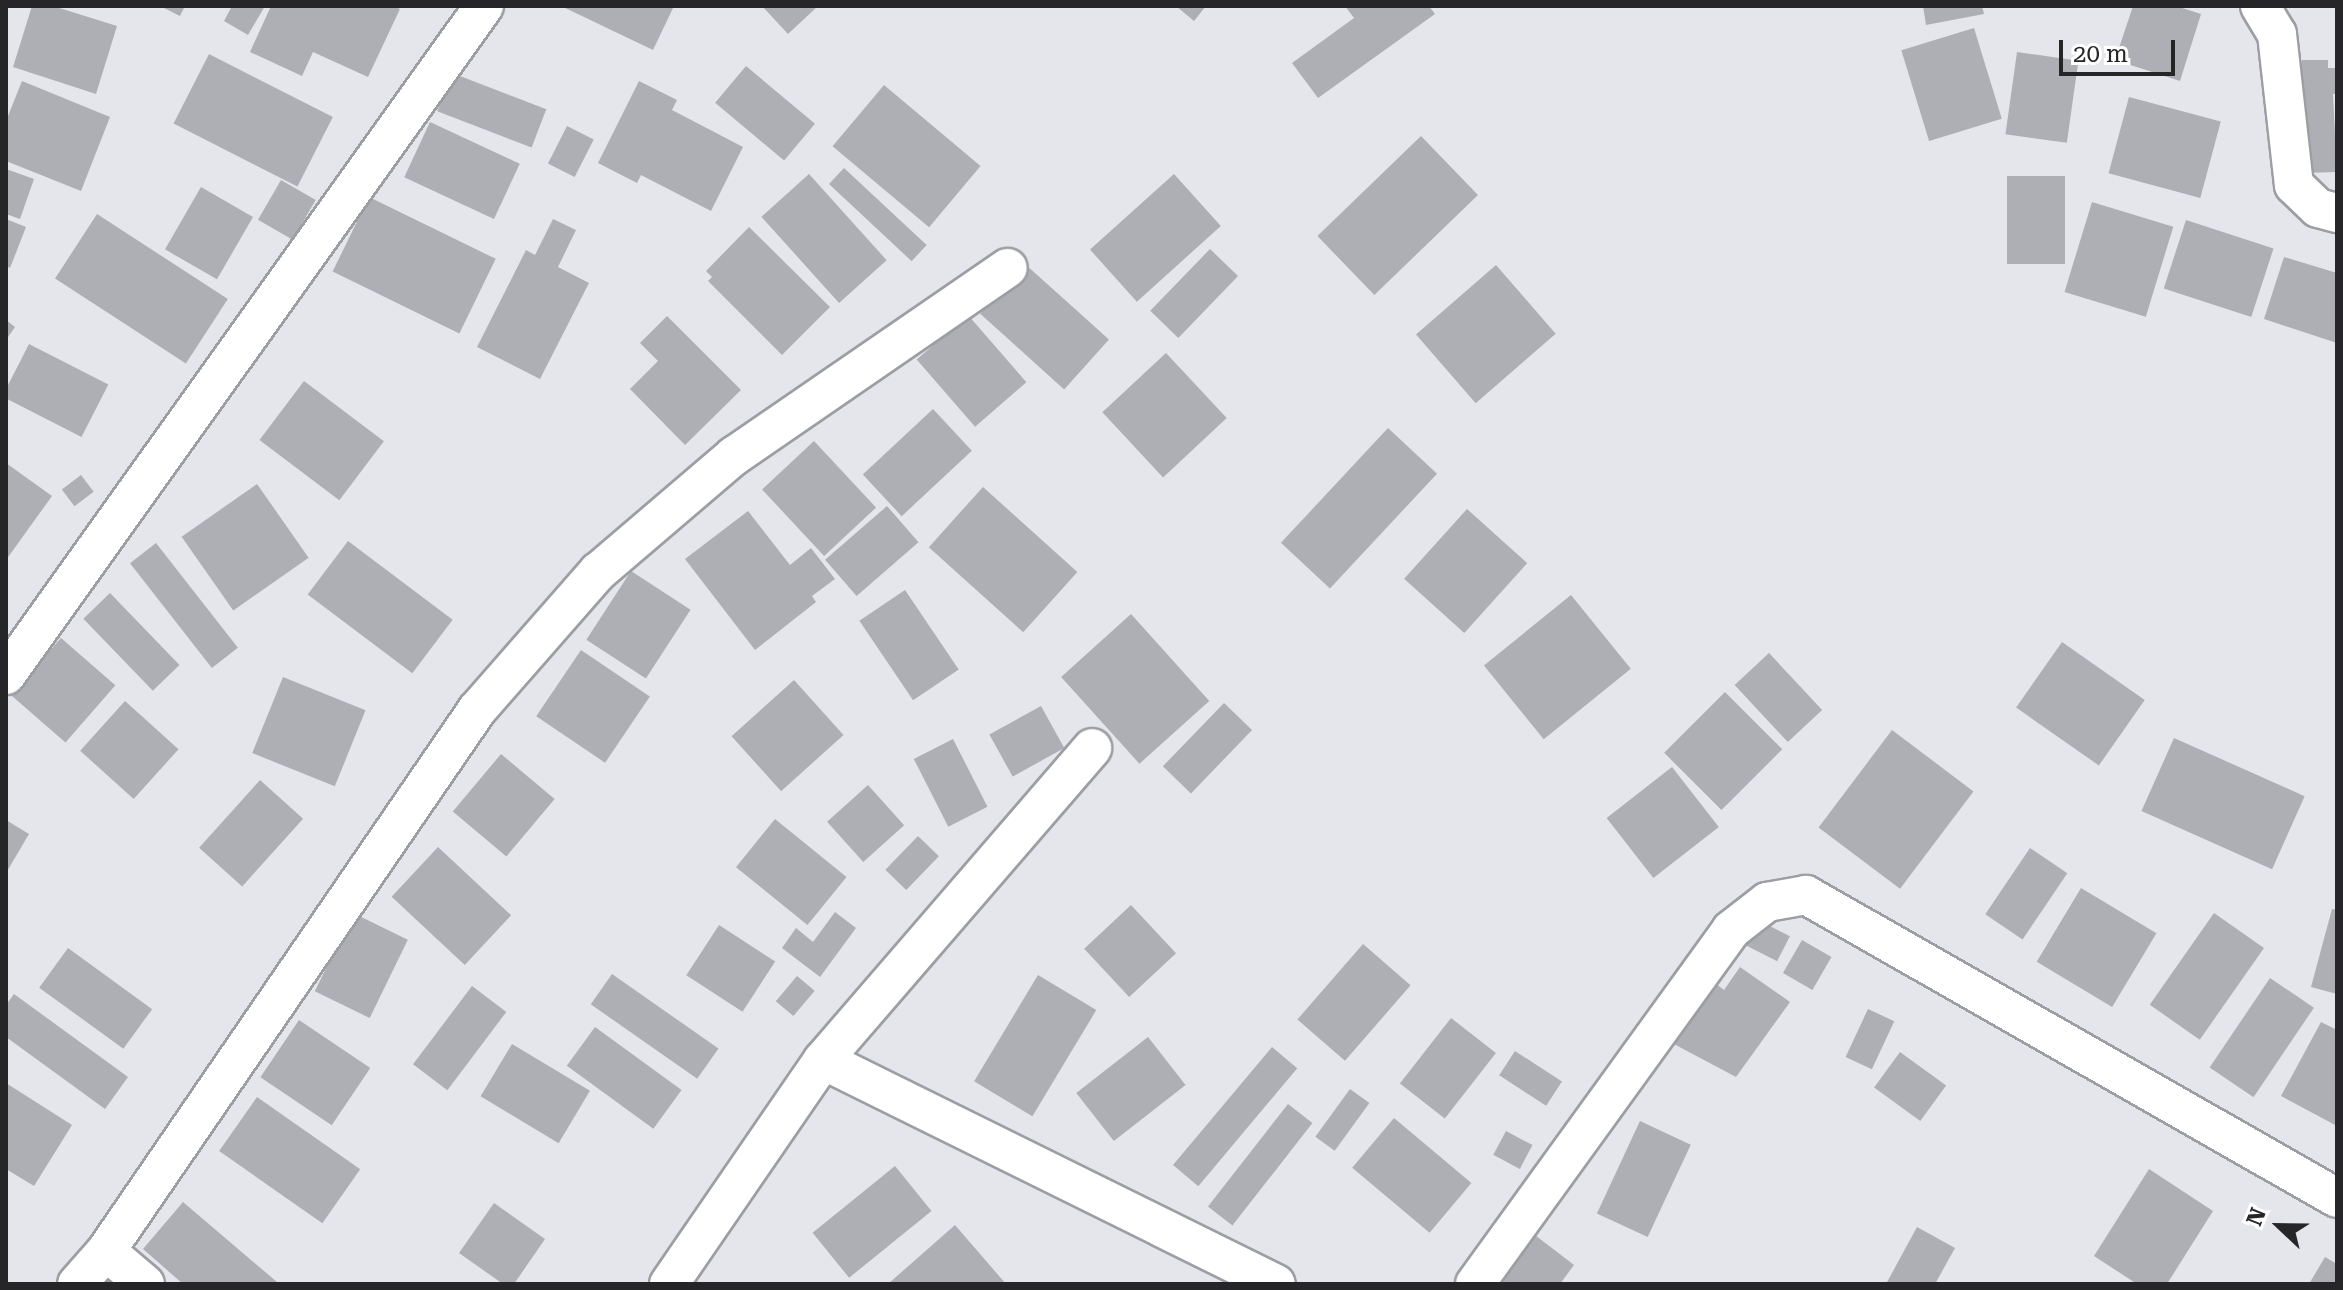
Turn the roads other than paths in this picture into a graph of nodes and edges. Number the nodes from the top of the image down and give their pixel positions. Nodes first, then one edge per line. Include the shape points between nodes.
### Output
1 (484, 6) edge
2 (2260, 6) edge
3 (2337, 213) edge
4 (1008, 268) dead end
5 (6, 675) edge
6 (1092, 748) dead end
7 (823, 1060) junction
8 (2337, 1198) edge
9 (106, 1251) junction
10 (77, 1284) edge
11 (145, 1284) edge
12 (669, 1284) edge
13 (1276, 1284) edge
14 (1475, 1284) edge

1 - 5 street
2 - 3 street via 2277,34 2294,185 2318,208
4 - 9 street via 734,456 598,572 477,710
6 - 7 street
7 - 12 street
7 - 13 street
8 - 14 street via 1806,895 1767,902 1731,930
9 - 10 street
9 - 11 street

